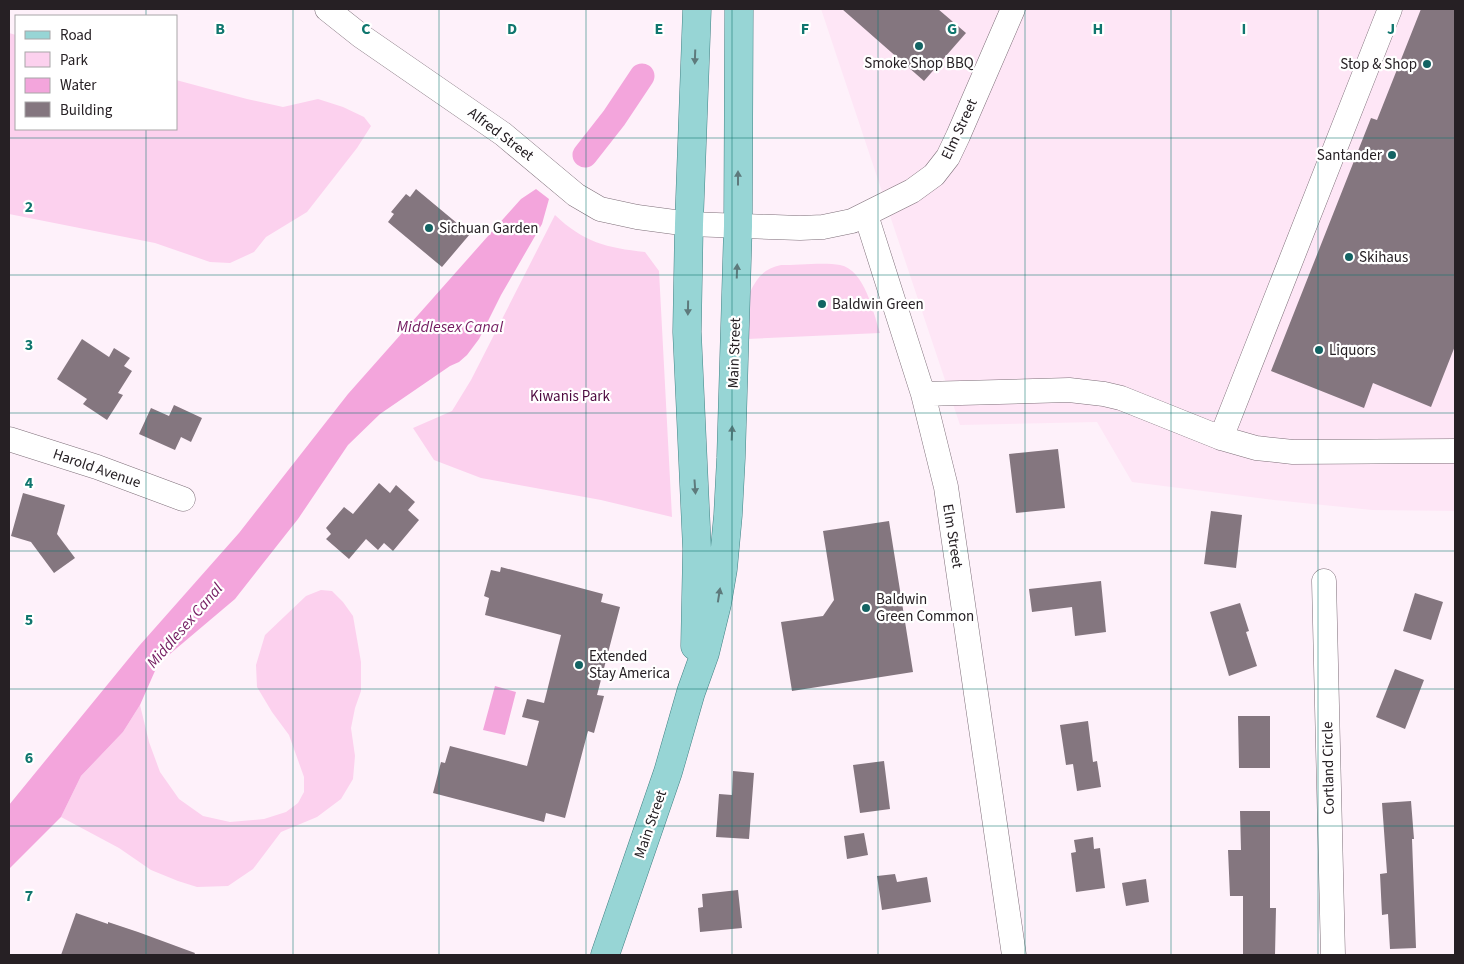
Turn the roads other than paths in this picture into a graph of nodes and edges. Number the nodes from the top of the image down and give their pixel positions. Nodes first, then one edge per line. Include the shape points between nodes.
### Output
1 (328, 9) edge
2 (697, 9) edge
3 (739, 9) edge
4 (1013, 9) edge
5 (1390, 9) edge
6 (866, 215) junction
7 (689, 224) junction
8 (738, 226) junction
9 (923, 394) junction
10 (1221, 438) junction
11 (9, 439) edge
12 (1455, 451) edge
13 (183, 499) dead end
14 (1324, 581) dead end
15 (691, 692) junction
16 (605, 955) edge
17 (1014, 955) edge
18 (1333, 955) edge

1 - 7 street, Alfred Street via 354,31 504,134 588,203 618,214
2 -> 7 main road, Main Street
8 -> 3 main road, Main Street
4 - 6 street, Elm Street via 958,136 940,168 912,191
5 - 10 street
6 - 8 street, Elm Street via 823,227
6 - 9 street, Elm Street
7 - 8 street, Elm Street
7 -> 15 main road, Main Street via 687,332 698,549
15 -> 8 main road, Main Street via 712,628 723,568 731,458
9 - 10 street via 1069,390 1096,393 1138,404
9 - 17 street, Elm Street via 952,520
10 - 12 street via 1275,451
11 - 13 street, Harold Avenue
14 - 18 street, Cortland Circle
15 - 16 main road, Main Street via 668,772

